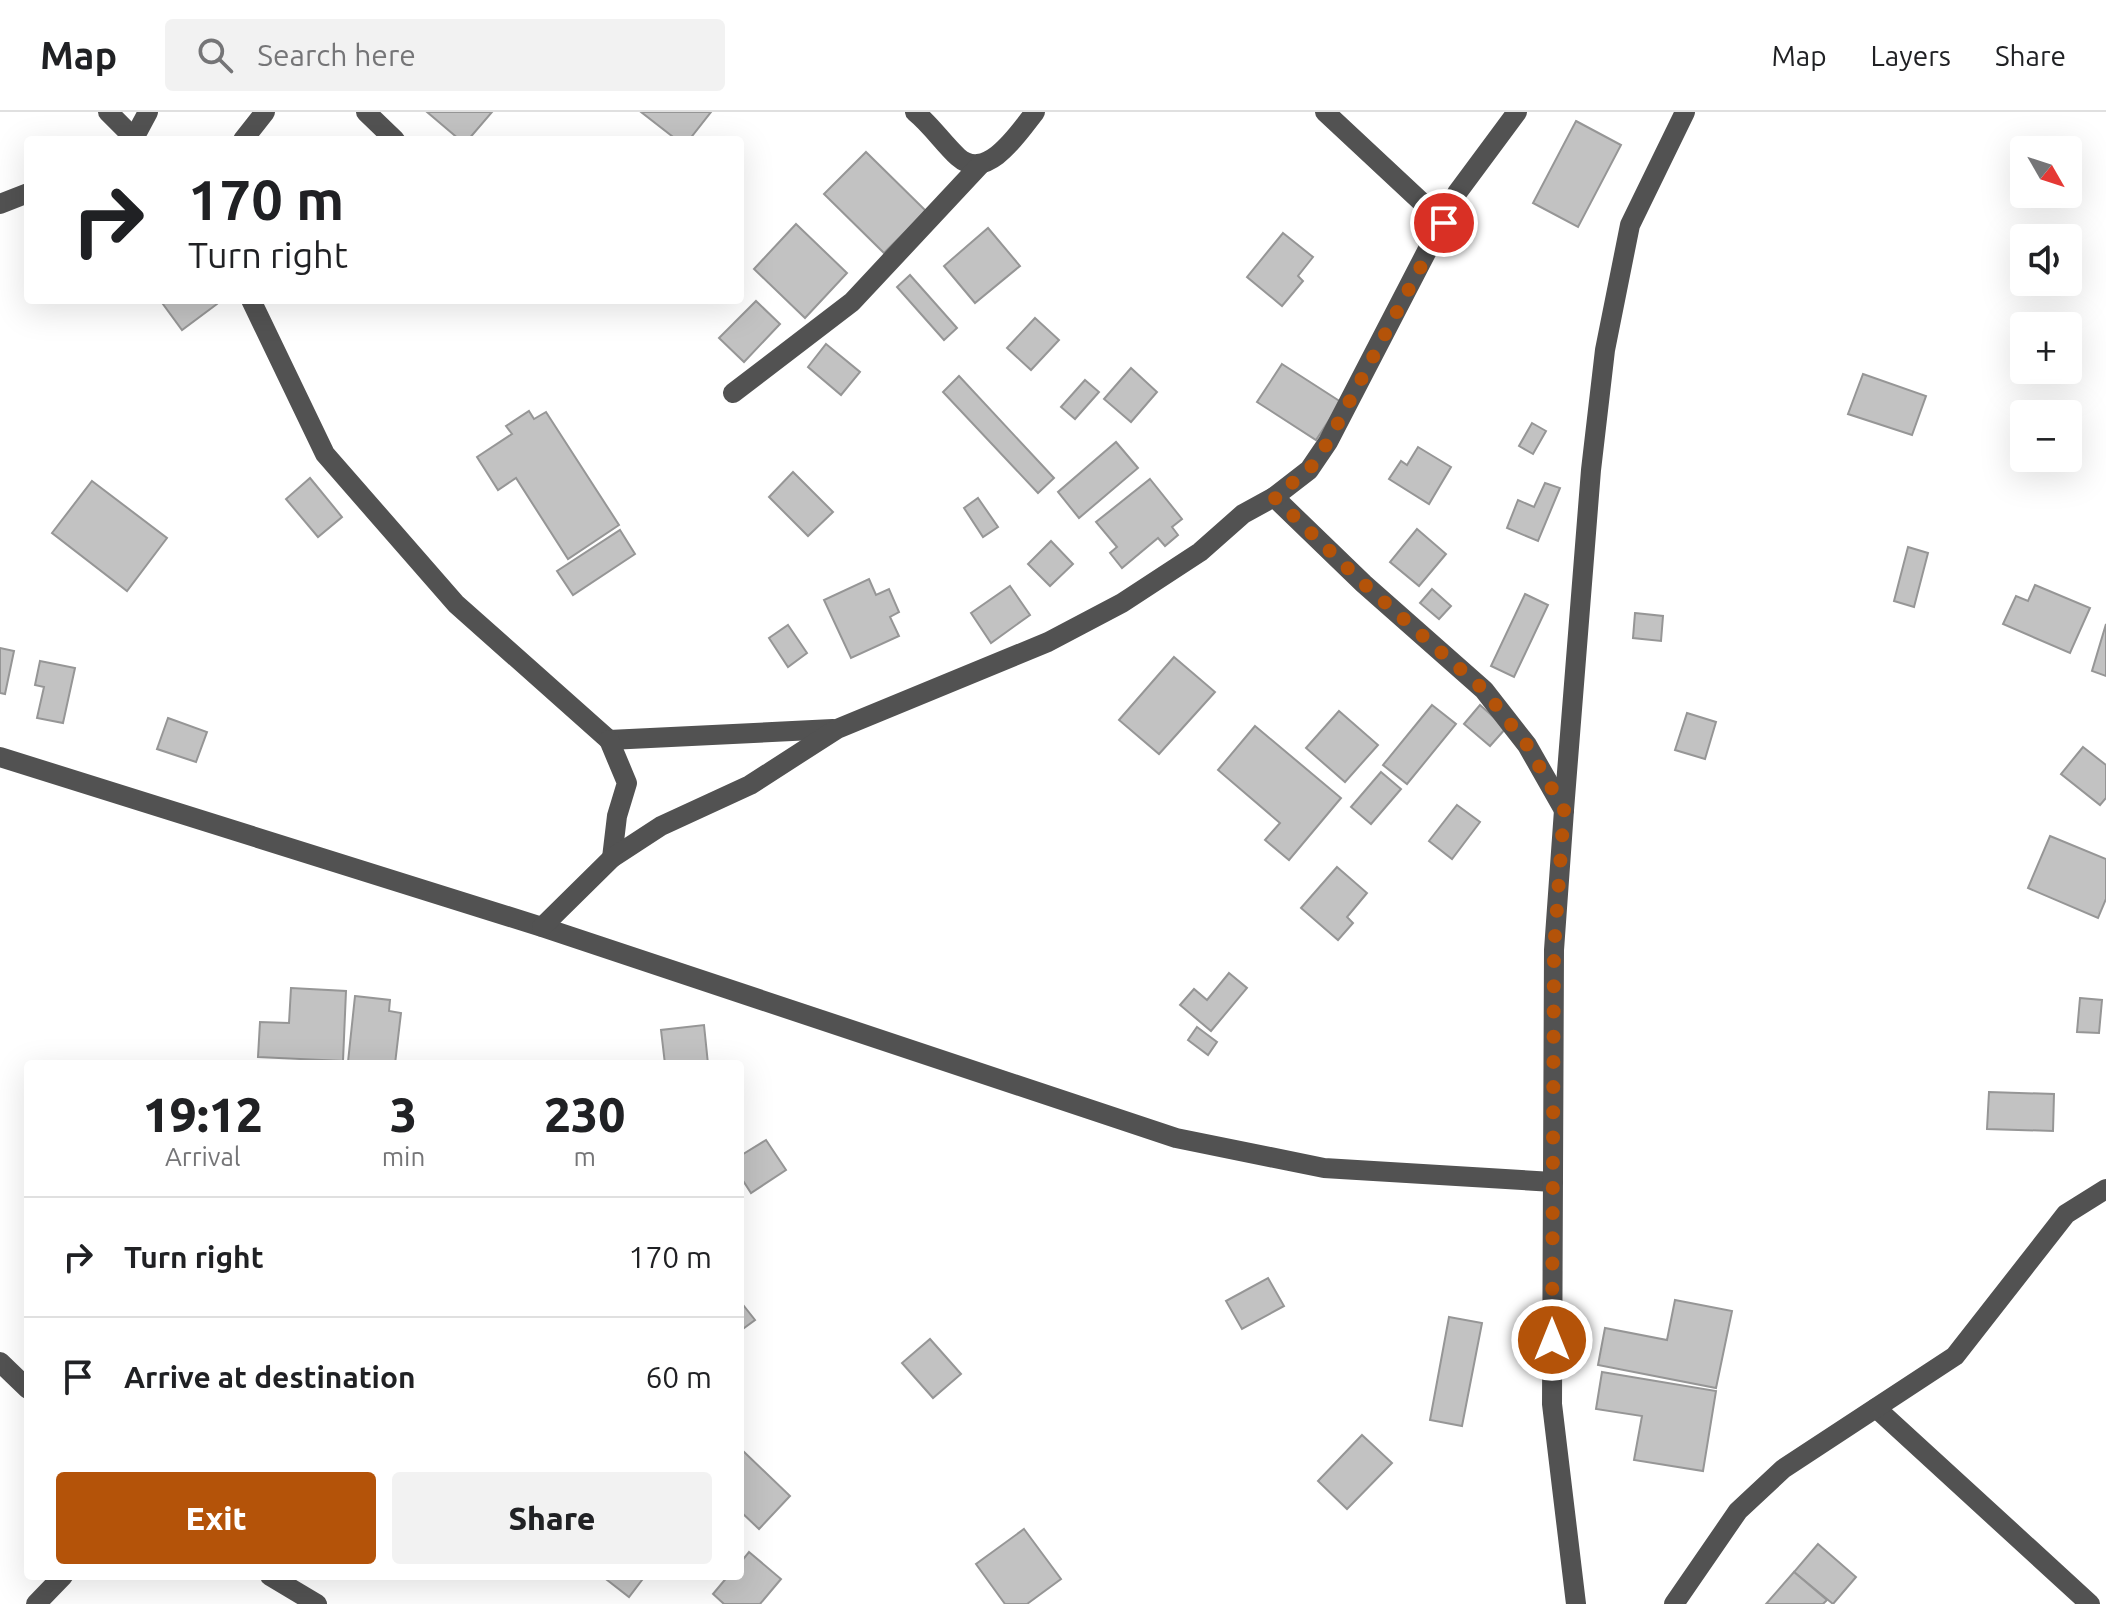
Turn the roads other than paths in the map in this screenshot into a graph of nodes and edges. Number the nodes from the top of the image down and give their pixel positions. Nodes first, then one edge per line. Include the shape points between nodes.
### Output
1 (108, 112) edge
2 (148, 112) edge
3 (265, 112) edge
4 (366, 112) edge
5 (915, 112) edge
6 (1035, 112) edge
7 (1325, 112) edge
8 (1517, 112) edge
9 (1685, 112) edge
10 (132, 136) edge
11 (136, 136) edge
12 (246, 136) edge
13 (391, 136) edge
14 (981, 164) junction
15 (24, 195) edge
16 (0, 204) edge
17 (1444, 223) junction
18 (253, 304) edge
19 (733, 393) dead end
20 (1274, 497) junction
21 (837, 729) junction
22 (609, 740) junction
23 (0, 757) edge
24 (1564, 810) junction
25 (612, 858) junction
26 (542, 927) junction
27 (1553, 1182) junction
28 (2106, 1189) edge
29 (0, 1362) edge
30 (24, 1385) edge
31 (1876, 1408) junction
32 (59, 1580) edge
33 (277, 1580) edge
34 (36, 1604) edge
35 (317, 1604) edge
36 (1576, 1604) edge
37 (1674, 1604) edge
38 (2090, 1604) edge

1 - 10 street
2 - 11 street
3 - 12 street
4 - 13 street
5 - 14 street via 961,160
6 - 14 street via 1007,149
7 - 17 street
8 - 17 street via 1457,193
9 - 24 street via 1630,225 1605,350
14 - 19 street via 852,302
15 - 16 street
17 - 20 street via 1328,442 1309,470
18 - 22 street via 325,454 456,604
20 - 21 street via 1122,603 1048,642
20 - 24 street via 1484,690 1527,745
21 - 22 street
21 - 25 street via 750,785 661,826
22 - 25 street via 627,783
23 - 26 street
24 - 27 street via 1554,950
25 - 26 street
26 - 27 street via 1176,1138 1324,1168
27 - 36 street via 1552,1404
28 - 31 street via 2066,1214 1955,1356
29 - 30 street
31 - 37 street via 1783,1469 1738,1511
31 - 38 street
32 - 34 street
33 - 35 street

